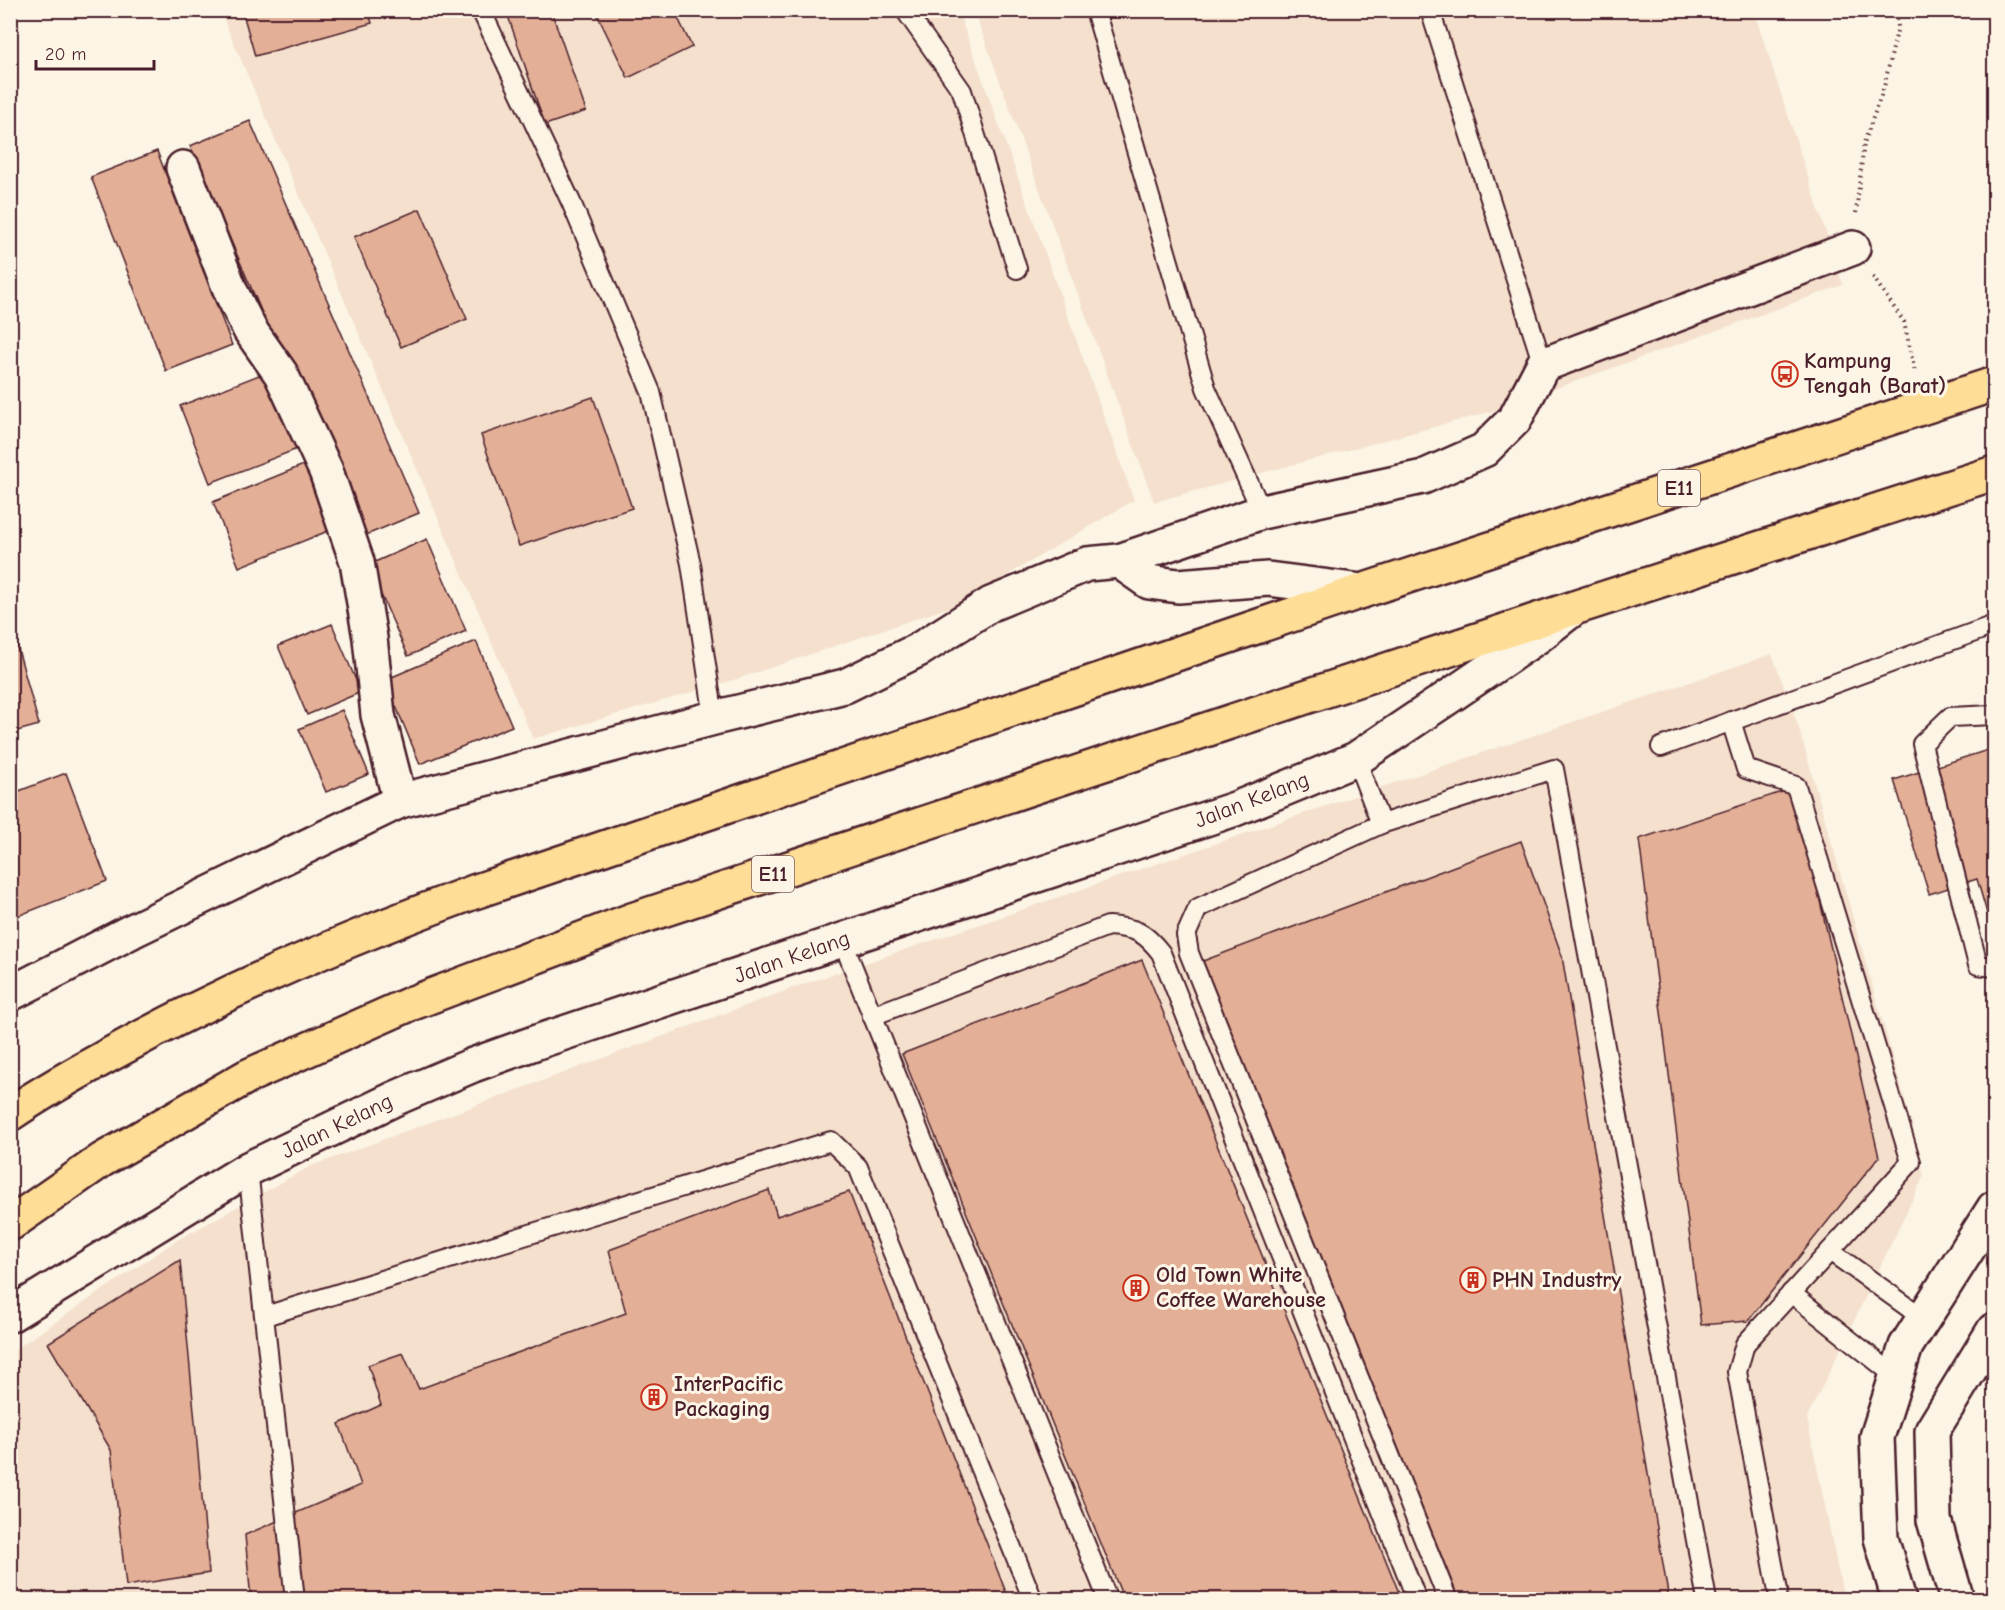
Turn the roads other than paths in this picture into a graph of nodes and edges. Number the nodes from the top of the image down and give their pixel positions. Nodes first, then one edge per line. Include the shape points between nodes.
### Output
1 (481, 10) edge
2 (905, 10) edge
3 (1095, 10) edge
4 (1430, 10) edge
5 (183, 168) dead end
6 (1853, 248) road end
7 (1017, 269) dead end
8 (1542, 365) junction
9 (1995, 384) edge
10 (1995, 473) edge
11 (1262, 512) junction
12 (1119, 561) junction
13 (1362, 591) junction
14 (1574, 608) junction
15 (1995, 625) edge
16 (1995, 715) edge
17 (714, 718) junction
18 (1731, 722) junction
19 (1661, 747) dead end
20 (1356, 759) junction
21 (400, 801) junction
22 (1381, 824) junction
23 (842, 940) junction
24 (1995, 968) edge
25 (10, 994) edge
26 (872, 1016) junction
27 (10, 1114) edge
28 (248, 1169) junction
29 (1995, 1208) edge
30 (10, 1224) edge
31 (1830, 1251) junction
32 (1791, 1293) junction
33 (10, 1315) edge
34 (265, 1316) junction
35 (1923, 1318) junction
36 (1995, 1330) edge
37 (1895, 1376) junction
38 (1778, 1591) dead end
39 (296, 1599) edge
40 (1033, 1599) edge
41 (1108, 1599) edge
42 (1418, 1599) edge
43 (1448, 1599) edge
44 (1707, 1599) edge
45 (1899, 1599) edge
46 (1957, 1599) edge

1 - 17 lane via 571,202 651,392 691,564
2 - 7 lane via 962,91
3 - 11 lane via 1206,388
4 - 8 lane
5 - 21 street via 231,292 250,330 281,374 326,471 357,562 378,715
6 - 8 street
8 - 11 street via 1515,418 1484,450 1423,477
9 - 13 highway, E11
10 - 14 highway, E11
11 - 12 street
12 - 13 street via 1149,582 1178,586 1268,579
12 - 17 street via 1087,564 991,604 920,649 845,686
13 - 27 highway, E11 via 414,914 230,992 100,1059
14 - 20 street, Jalan Kelang
14 - 30 highway, E11 via 632,920 410,1004 248,1076 102,1160
15 - 18 lane
16 - 24 lane via 1950,717 1922,744 1978,965
17 - 21 street
18 - 19 lane
18 - 31 lane via 1746,769 1796,786 1911,1162
20 - 22 lane
20 - 23 street, Jalan Kelang via 1235,809
21 - 25 street
22 - 43 lane via 1198,908 1186,934 1189,953
22 - 44 lane via 1554,769
23 - 26 lane
23 - 28 street, Jalan Kelang via 473,1065
26 - 41 lane
26 - 42 lane via 1108,926 1128,928 1148,937 1161,953
28 - 33 street, Jalan Kelang
28 - 34 lane
29 - 35 street
31 - 32 lane
31 - 35 lane
32 - 37 lane
32 - 38 lane via 1745,1344 1737,1372
34 - 39 lane
34 - 40 lane via 831,1141 858,1167
35 - 37 street via 1906,1346
36 - 46 street via 1932,1431 1934,1520
37 - 45 street via 1877,1437 1881,1538

